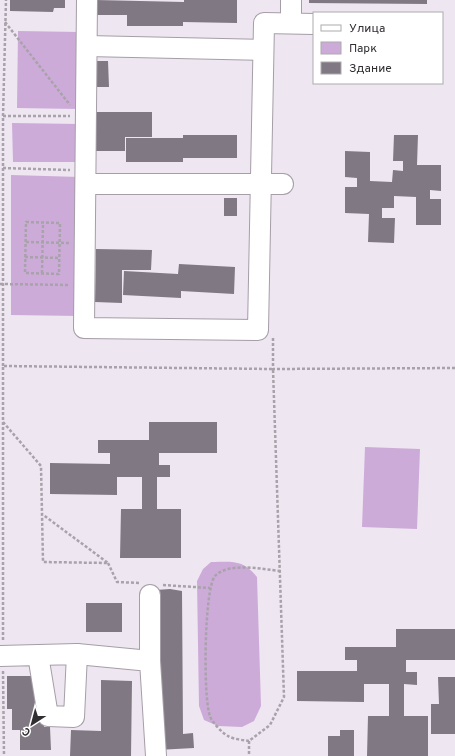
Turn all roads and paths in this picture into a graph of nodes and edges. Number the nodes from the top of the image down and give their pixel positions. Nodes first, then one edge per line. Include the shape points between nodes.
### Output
1 (6, 0) edge
2 (87, 0) edge
3 (291, 0) edge
4 (5, 21) junction
5 (291, 23) junction
6 (313, 24) edge
7 (87, 46) junction
8 (262, 50) junction
9 (3, 116) junction
10 (82, 116) junction
11 (3, 168) junction
12 (1, 172) edge
13 (86, 178) junction
14 (283, 184) dead end
15 (260, 185) junction
16 (43, 223) junction
17 (26, 242) junction
18 (42, 243) junction
19 (60, 243) junction
20 (86, 244) junction
21 (25, 257) junction
22 (42, 257) junction
23 (60, 258) junction
24 (42, 273) junction
25 (1, 284) edge
26 (72, 285) dead end
27 (3, 366) junction
28 (455, 368) edge
29 (273, 369) junction
30 (3, 422) junction
31 (42, 514) junction
32 (280, 571) junction
33 (150, 595) dead end
34 (77, 654) junction
35 (38, 655) junction
36 (2, 656) edge
37 (150, 661) junction
38 (249, 741) junction
39 (4, 756) edge
40 (156, 756) edge
41 (249, 756) edge

1 - 4 path
2 - 7 lane
3 - 5 lane
4 - 9 path
4 - 10 path
5 - 6 lane
5 - 8 lane via 264,23
7 - 8 lane
7 - 10 lane
8 - 15 lane
9 - 10 path
9 - 11 path
10 - 13 lane
11 - 12 path
11 - 13 path
12 - 25 path
13 - 15 lane
13 - 20 lane
14 - 15 lane
15 - 20 lane via 258,330 84,328
16 - 17 path via 26,222
16 - 18 path
16 - 19 path via 60,223
17 - 18 path
17 - 21 path
18 - 19 path
18 - 22 path
19 - 20 path
19 - 23 path
21 - 22 path
21 - 24 path via 25,273
22 - 23 path
22 - 24 path
23 - 24 path via 59,274
25 - 26 path
25 - 27 path
27 - 29 path
27 - 30 path
28 - 29 path
29 - 32 path
30 - 31 path via 40,466
30 - 36 path
31 - 31 path via 43,562 108,563 60,527
32 - 38 path via 284,697 270,725
32 - 38 path via 257,568 226,569 214,577 210,588 206,666 210,716 227,736
33 - 37 lane
34 - 35 lane
34 - 35 lane via 74,716 48,716
34 - 37 lane
35 - 36 lane
36 - 39 path
37 - 40 lane
38 - 41 path

